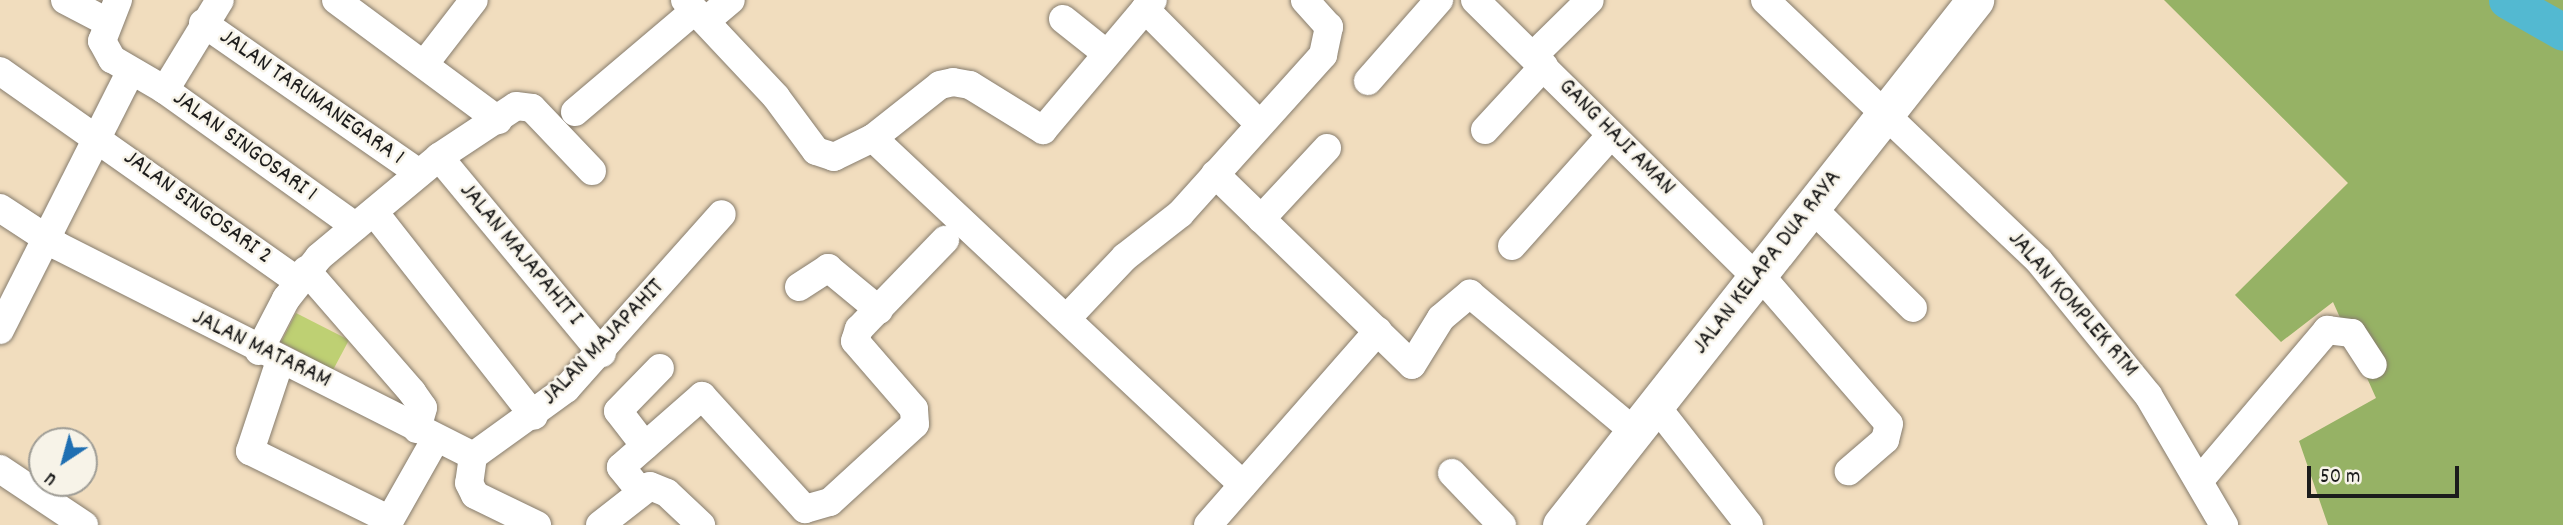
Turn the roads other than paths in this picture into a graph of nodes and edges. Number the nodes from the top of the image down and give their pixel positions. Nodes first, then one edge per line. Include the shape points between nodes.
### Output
1 (65, 0) edge
2 (220, 0) edge
3 (336, 0) edge
4 (474, 0) edge
5 (731, 0) edge
6 (1305, 0) edge
7 (1439, 0) edge
8 (1475, 0) edge
9 (1590, 0) edge
10 (1766, 0) edge
11 (1975, 0) edge
12 (1149, 4) edge
13 (695, 10) edge
14 (112, 11) edge
15 (1063, 19) dead end
16 (203, 23) junction
17 (1107, 54) junction
18 (1539, 60) junction
19 (426, 62) junction
20 (0, 71) edge
21 (131, 71) junction
22 (1368, 81) dead end
23 (165, 90) junction
24 (575, 112) dead end
25 (1885, 115) junction
26 (498, 120) junction
27 (1260, 125) junction
28 (1485, 130) dead end
29 (96, 135) junction
30 (1611, 135) junction
31 (873, 138) junction
32 (1327, 148) dead end
33 (429, 165) junction
34 (592, 171) dead end
35 (1215, 174) junction
36 (0, 208) edge
37 (1812, 208) junction
38 (722, 214) dead end
39 (365, 219) junction
40 (1261, 219) junction
41 (945, 240) dead end
42 (49, 242) junction
43 (1512, 246) dead end
44 (302, 275) junction
45 (1758, 276) junction
46 (799, 287) dead end
47 (1913, 308) dead end
48 (879, 310) junction
49 (1068, 317) junction
50 (0, 330) edge
51 (1378, 331) junction
52 (602, 353) junction
53 (269, 356) junction
54 (2373, 366) dead end
55 (660, 368) dead end
56 (534, 416) junction
57 (1645, 419) junction
58 (426, 435) junction
59 (645, 446) junction
60 (473, 456) junction
61 (0, 469) edge
62 (1849, 471) dead end
63 (1451, 472) dead end
64 (2200, 480) junction
65 (1242, 485) junction
66 (641, 492) junction
67 (389, 522) edge
68 (84, 525) edge
69 (537, 525) edge
70 (600, 525) edge
71 (701, 525) edge
72 (1208, 525) edge
73 (1502, 525) edge
74 (1561, 525) edge
75 (1749, 525) edge
76 (2224, 525) edge

1 - 14 street
2 - 16 street
3 - 19 street
4 - 19 street
5 - 13 street
6 - 27 street via 1329,27 1329,45
7 - 22 street
8 - 18 street, GANG HAJI AMAN
9 - 18 street
10 - 25 street, JALAN KOMPLEK RTM
11 - 25 main road, JALAN KELAPA DUA RAYA
12 - 17 street
12 - 27 street
13 - 24 street
13 - 31 street via 816,151 834,157
14 - 21 street, JALAN SINGOSARI 1 via 105,51
15 - 17 street
16 - 23 street
16 - 33 street, JALAN TARUMANEGARA 1
17 - 31 street via 1043,131 970,85 953,82 940,85
18 - 28 street
18 - 30 street, GANG HAJI AMAN
19 - 26 street
20 - 29 street, JALAN SINGOSARI 2
21 - 23 street, JALAN SINGOSARI 1
21 - 29 street
23 - 39 street, JALAN SINGOSARI 1
25 - 37 main road, JALAN KELAPA DUA RAYA
25 - 64 street, JALAN KOMPLEK RTM via 1978,200 2085,314 2148,395
26 - 33 street
26 - 34 street via 529,106
27 - 35 street
29 - 42 street
29 - 44 street, JALAN SINGOSARI 2
30 - 43 street
30 - 45 street, GANG HAJI AMAN
31 - 49 street via 906,175
32 - 40 street
33 - 39 street
33 - 52 street, JALAN MAJAPAHIT I
35 - 40 street
35 - 49 street
36 - 42 street, JALAN MATARAM
37 - 45 main road, JALAN KELAPA DUA RAYA
37 - 47 street
38 - 52 street, JALAN MAJAPAHIT
39 - 44 street
39 - 56 street, JALAN SINGOSARI 1
40 - 51 street
41 - 48 street
42 - 50 street
42 - 53 street, JALAN MATARAM
44 - 53 street
44 - 58 street, JALAN SINGOSARI 2 via 412,392 423,408
45 - 57 main road, JALAN KELAPA DUA RAYA
45 - 62 street, GANG HAJI AMAN via 1889,424 1885,440
46 - 48 street via 828,268
48 - 59 street via 855,341 917,418 821,508 797,502 695,388
49 - 65 street
51 - 57 street via 1412,365 1441,318 1470,294
51 - 65 street
52 - 56 street, JALAN MAJAPAHIT
53 - 58 street, JALAN MATARAM
53 - 67 street via 250,451
54 - 64 street via 2352,333 2327,330
55 - 59 street via 618,411
56 - 60 street, JALAN MAJAPAHIT
57 - 74 main road, JALAN KELAPA DUA RAYA
57 - 75 street
58 - 60 street, JALAN MATARAM
58 - 67 street
59 - 66 street via 621,470
60 - 69 street via 471,490
61 - 68 street
63 - 73 street
64 - 76 street, JALAN KOMPLEK RTM
65 - 72 street
66 - 70 street
66 - 71 street via 659,487

